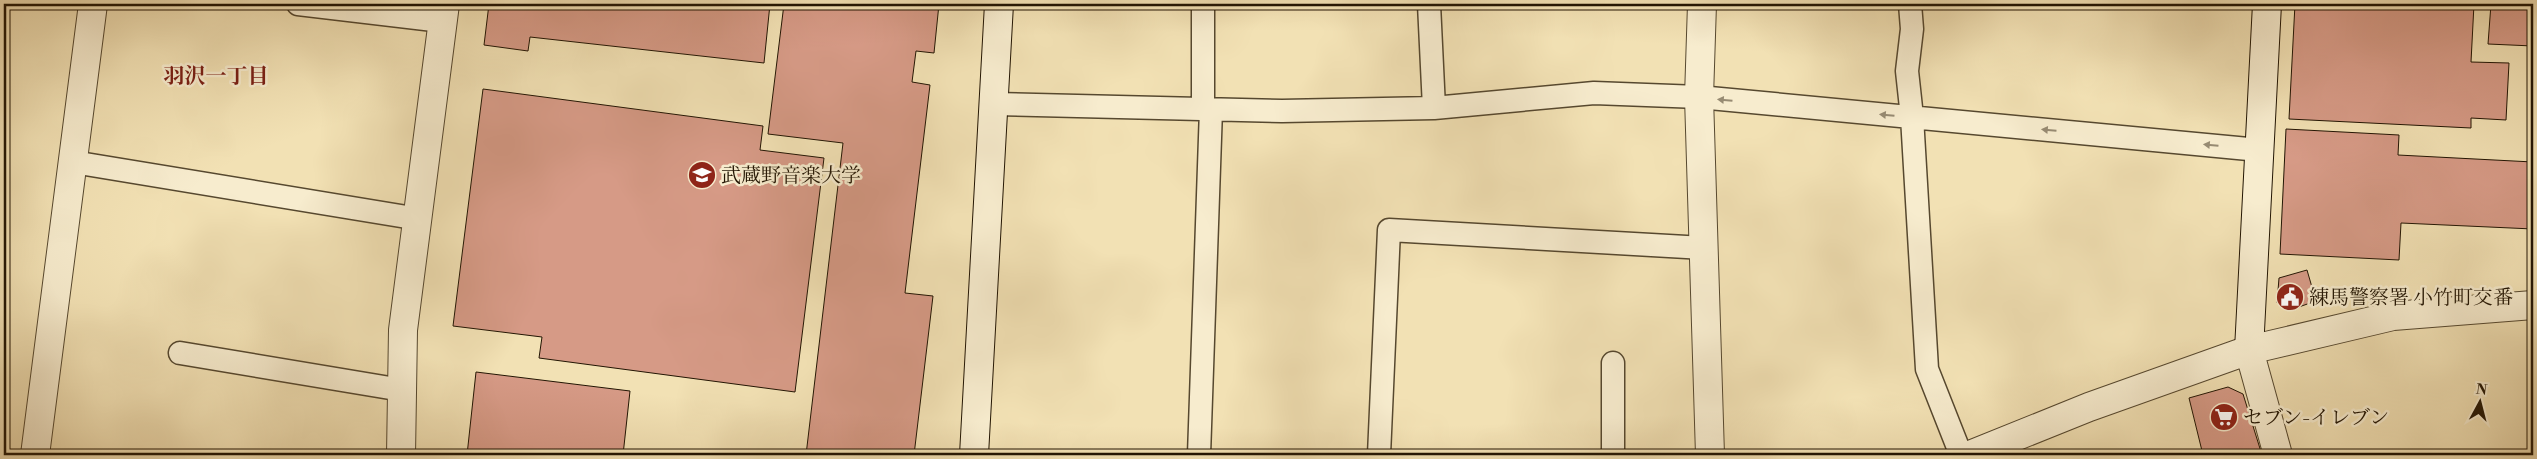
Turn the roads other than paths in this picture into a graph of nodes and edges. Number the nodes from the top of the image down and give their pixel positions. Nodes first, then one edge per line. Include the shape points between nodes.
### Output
1 (93, 4) edge
2 (298, 4) edge
3 (999, 4) edge
4 (1203, 4) edge
5 (1429, 4) edge
6 (1702, 4) edge
7 (1910, 4) edge
8 (2267, 4) edge
9 (443, 13) edge
10 (1699, 97) junction
11 (994, 104) junction
12 (1434, 108) junction
13 (1207, 109) junction
14 (1912, 117) junction
15 (2259, 150) junction
16 (72, 162) junction
17 (419, 219) junction
18 (1704, 248) junction
19 (2533, 305) edge
20 (2249, 350) junction
21 (180, 353) dead end
22 (1613, 363) dead end
23 (402, 390) junction
24 (35, 455) edge
25 (401, 455) edge
26 (974, 455) edge
27 (1199, 455) edge
28 (1379, 455) edge
29 (1613, 455) edge
30 (1710, 455) edge
31 (1961, 455) edge
32 (1970, 455) edge
33 (2278, 455) edge

1 - 16 street
2 - 9 lane
3 - 11 street
4 - 13 lane
5 - 12 lane
6 - 10 street
7 - 14 lane via 1912,29 1907,71
8 - 15 street
9 - 17 street
10 - 12 lane via 1594,93
14 -> 10 lane
10 - 18 street
11 - 13 lane
11 - 26 street
12 - 13 lane
13 - 27 lane
15 -> 14 lane
14 - 31 lane via 1928,369
15 - 20 street
16 - 17 lane
16 - 24 street
17 - 23 street via 403,330
18 - 28 lane via 1389,230
18 - 30 street
19 - 20 street via 2393,316
20 - 32 street via 2089,407
20 - 33 street
21 - 23 lane
22 - 29 lane
23 - 25 street

